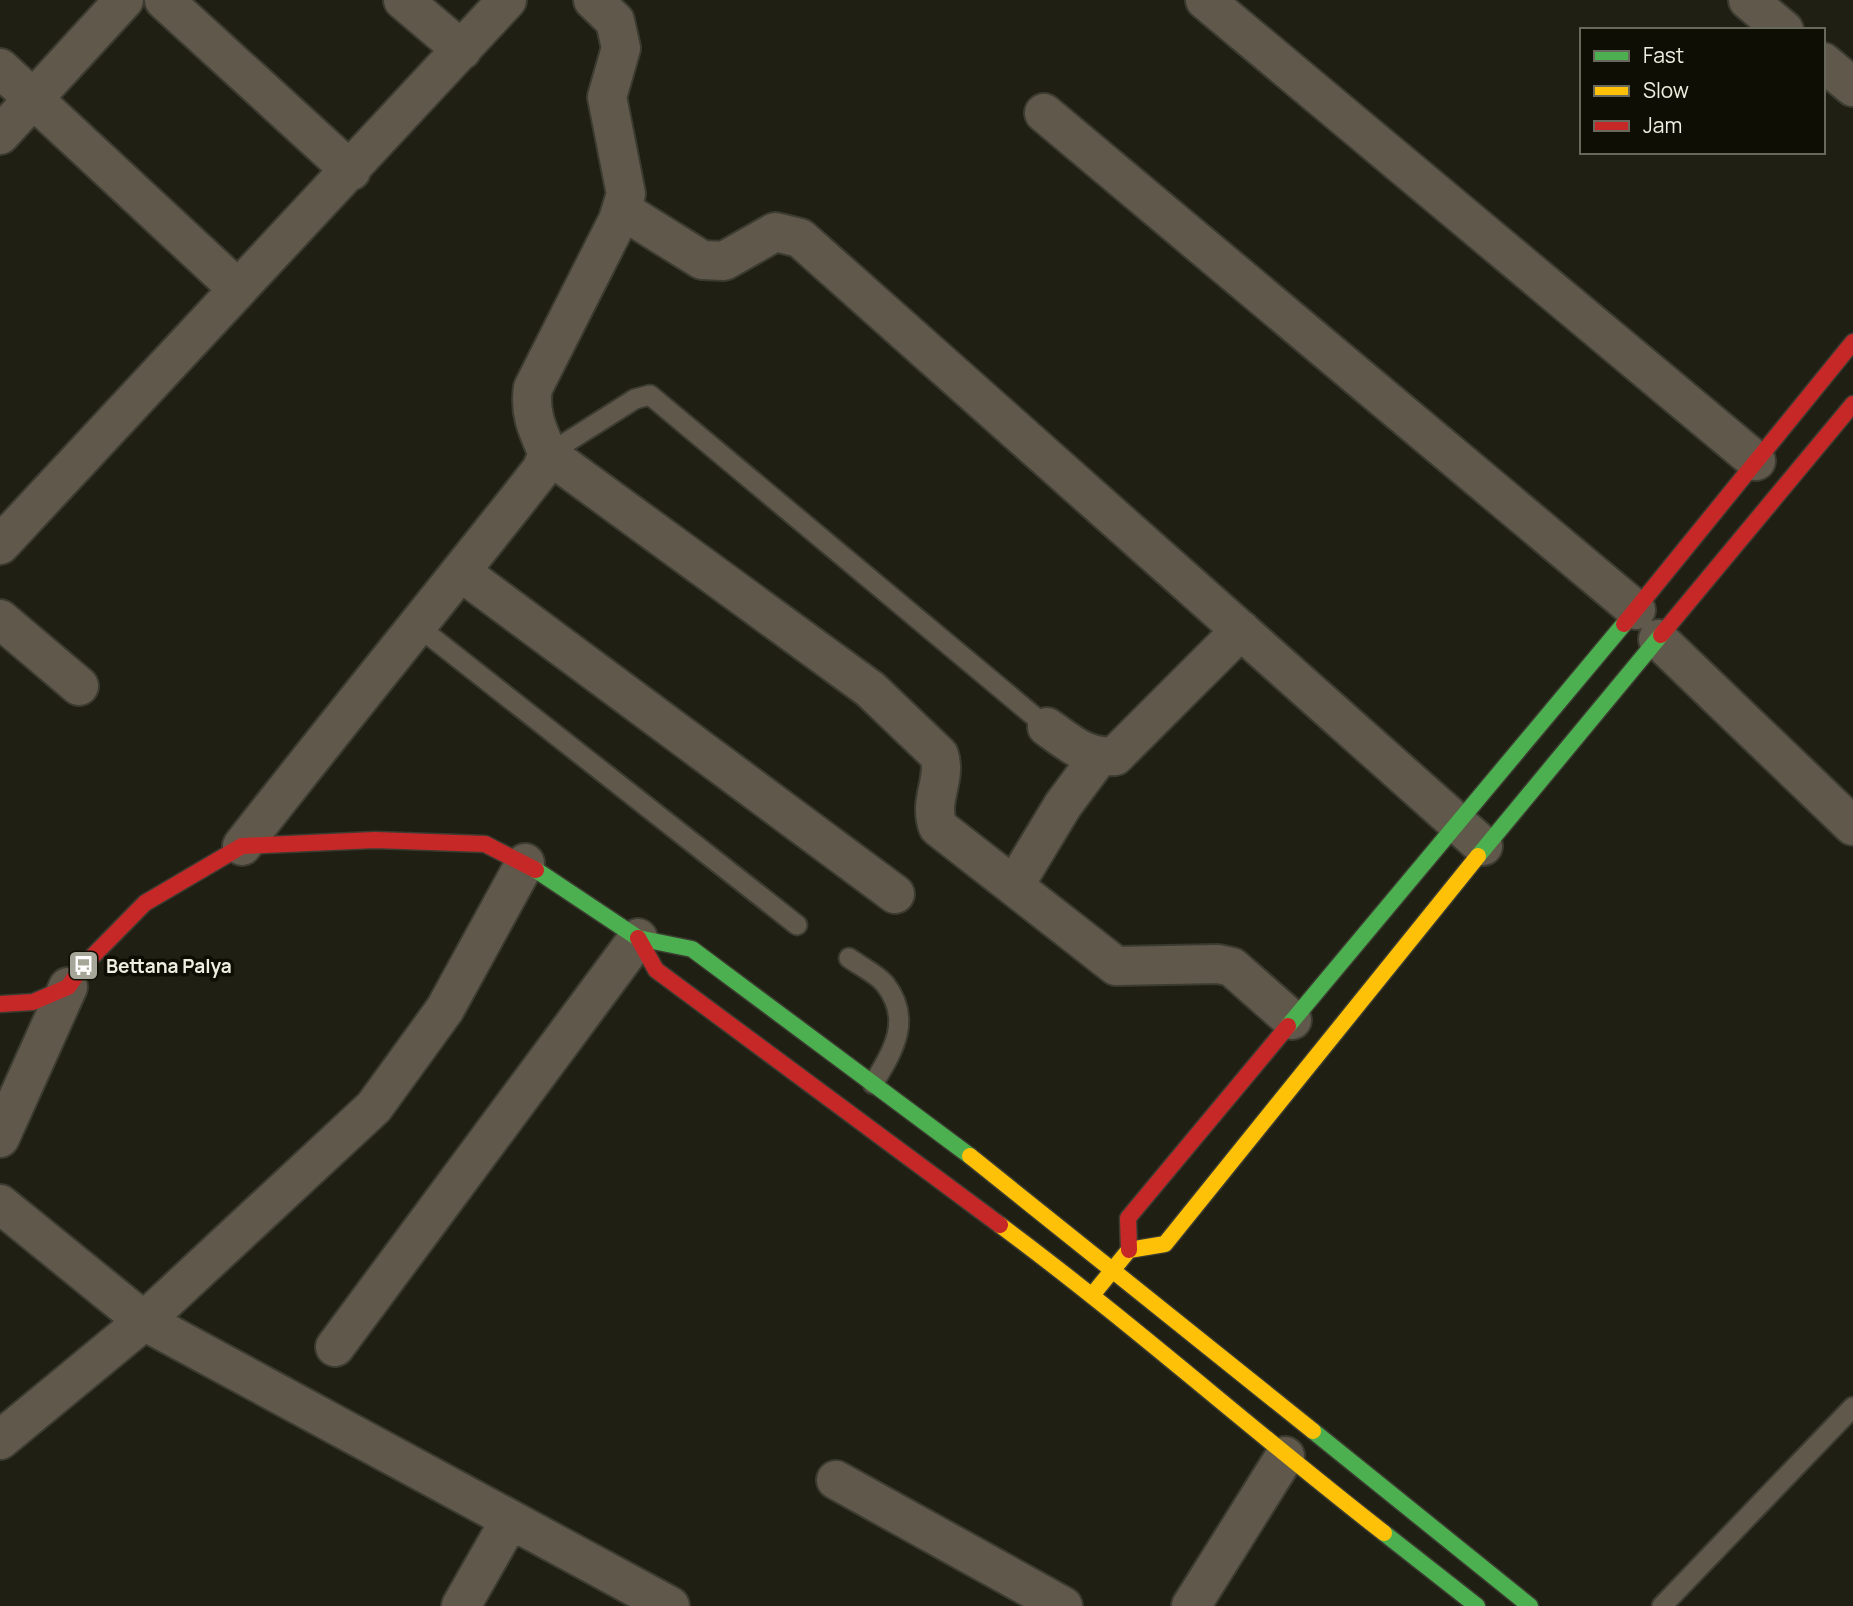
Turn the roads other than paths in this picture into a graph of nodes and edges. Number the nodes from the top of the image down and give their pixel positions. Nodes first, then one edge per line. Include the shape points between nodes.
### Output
1 (124, 0) edge
2 (164, 0) edge
3 (403, 0) edge
4 (507, 0) edge
5 (593, 0) edge
6 (1205, 0) edge
7 (1748, 0) edge
8 (1782, 28) edge
9 (462, 50) junction
10 (1825, 64) edge
11 (0, 68) edge
12 (1853, 87) edge
13 (34, 97) junction
14 (1044, 113) dead end
15 (0, 135) edge
16 (351, 171) junction
17 (622, 210) junction
18 (238, 289) junction
19 (1853, 342) edge
20 (1853, 404) edge
21 (548, 454) junction
22 (1756, 461) junction
23 (0, 545) edge
24 (461, 572) junction
25 (0, 619) edge
26 (415, 624) junction
27 (1647, 625) junction
28 (1241, 630) junction
29 (79, 686) dead end
30 (1047, 727) joint
31 (1098, 758) junction
32 (1457, 822) junction
33 (1853, 826) edge
34 (242, 845) junction
35 (1485, 847) junction
36 (525, 863) junction
37 (1014, 887) junction
38 (895, 894) dead end
39 (797, 925) dead end
40 (638, 938) junction
41 (849, 958) dead end
42 (68, 987) junction
43 (0, 1004) edge
44 (1292, 1020) junction
45 (873, 1084) junction
46 (0, 1138) edge
47 (0, 1204) edge
48 (1129, 1250) junction
49 (1113, 1270) junction
50 (1093, 1294) junction
51 (144, 1321) junction
52 (335, 1347) dead end
53 (1853, 1408) edge
54 (0, 1440) edge
55 (1285, 1456) junction
56 (836, 1480) dead end
57 (510, 1520) junction
58 (461, 1606) edge
59 (670, 1606) edge
60 (1063, 1606) edge
61 (1191, 1606) edge
62 (1478, 1606) edge
63 (1530, 1606) edge
64 (1662, 1606) edge

1 - 13 street
2 - 16 street
3 - 9 street
4 - 9 street
5 - 17 street via 615,21 621,48 607,97 626,194
6 - 22 street
7 - 8 street
9 - 16 street
10 - 12 street
11 - 13 street
13 - 15 street
13 - 18 street
14 - 27 street
16 - 18 street
17 - 21 street via 533,388 533,420
17 - 28 street via 702,260 715,263 775,232 800,238
18 - 23 street
19 - 22 street
20 - 27 street
21 - 24 street via 541,470
21 - 30 lane via 635,399 650,395
21 - 37 street via 870,689 939,755 933,805 938,827
22 - 27 street
24 - 26 street
24 - 38 street
25 - 29 street
26 - 34 street
26 - 39 lane
27 - 32 street
27 - 33 street
27 - 35 street
28 - 31 street via 1130,743 1115,756
28 - 32 street
30 - 31 street
31 - 37 street
32 - 35 street
32 - 44 street
34 - 36 street via 375,840 485,844
34 - 42 street via 145,902 83,965
35 - 48 street via 1165,1244
36 - 40 street
36 - 51 street via 445,1009 374,1107
37 - 44 street via 1116,966 1232,967
40 - 45 street via 692,949
40 - 50 street via 656,970
40 - 52 street
41 - 45 lane via 884,983 900,1013 896,1046
42 - 43 street via 33,1002
42 - 46 street
44 - 48 street via 1128,1218
45 - 49 street
47 - 51 street
48 - 49 street
49 - 50 street
49 - 63 street
50 - 55 street
51 - 54 street
51 - 57 street
53 - 64 lane
55 - 61 street
55 - 62 street
56 - 60 street
57 - 58 street
57 - 59 street

